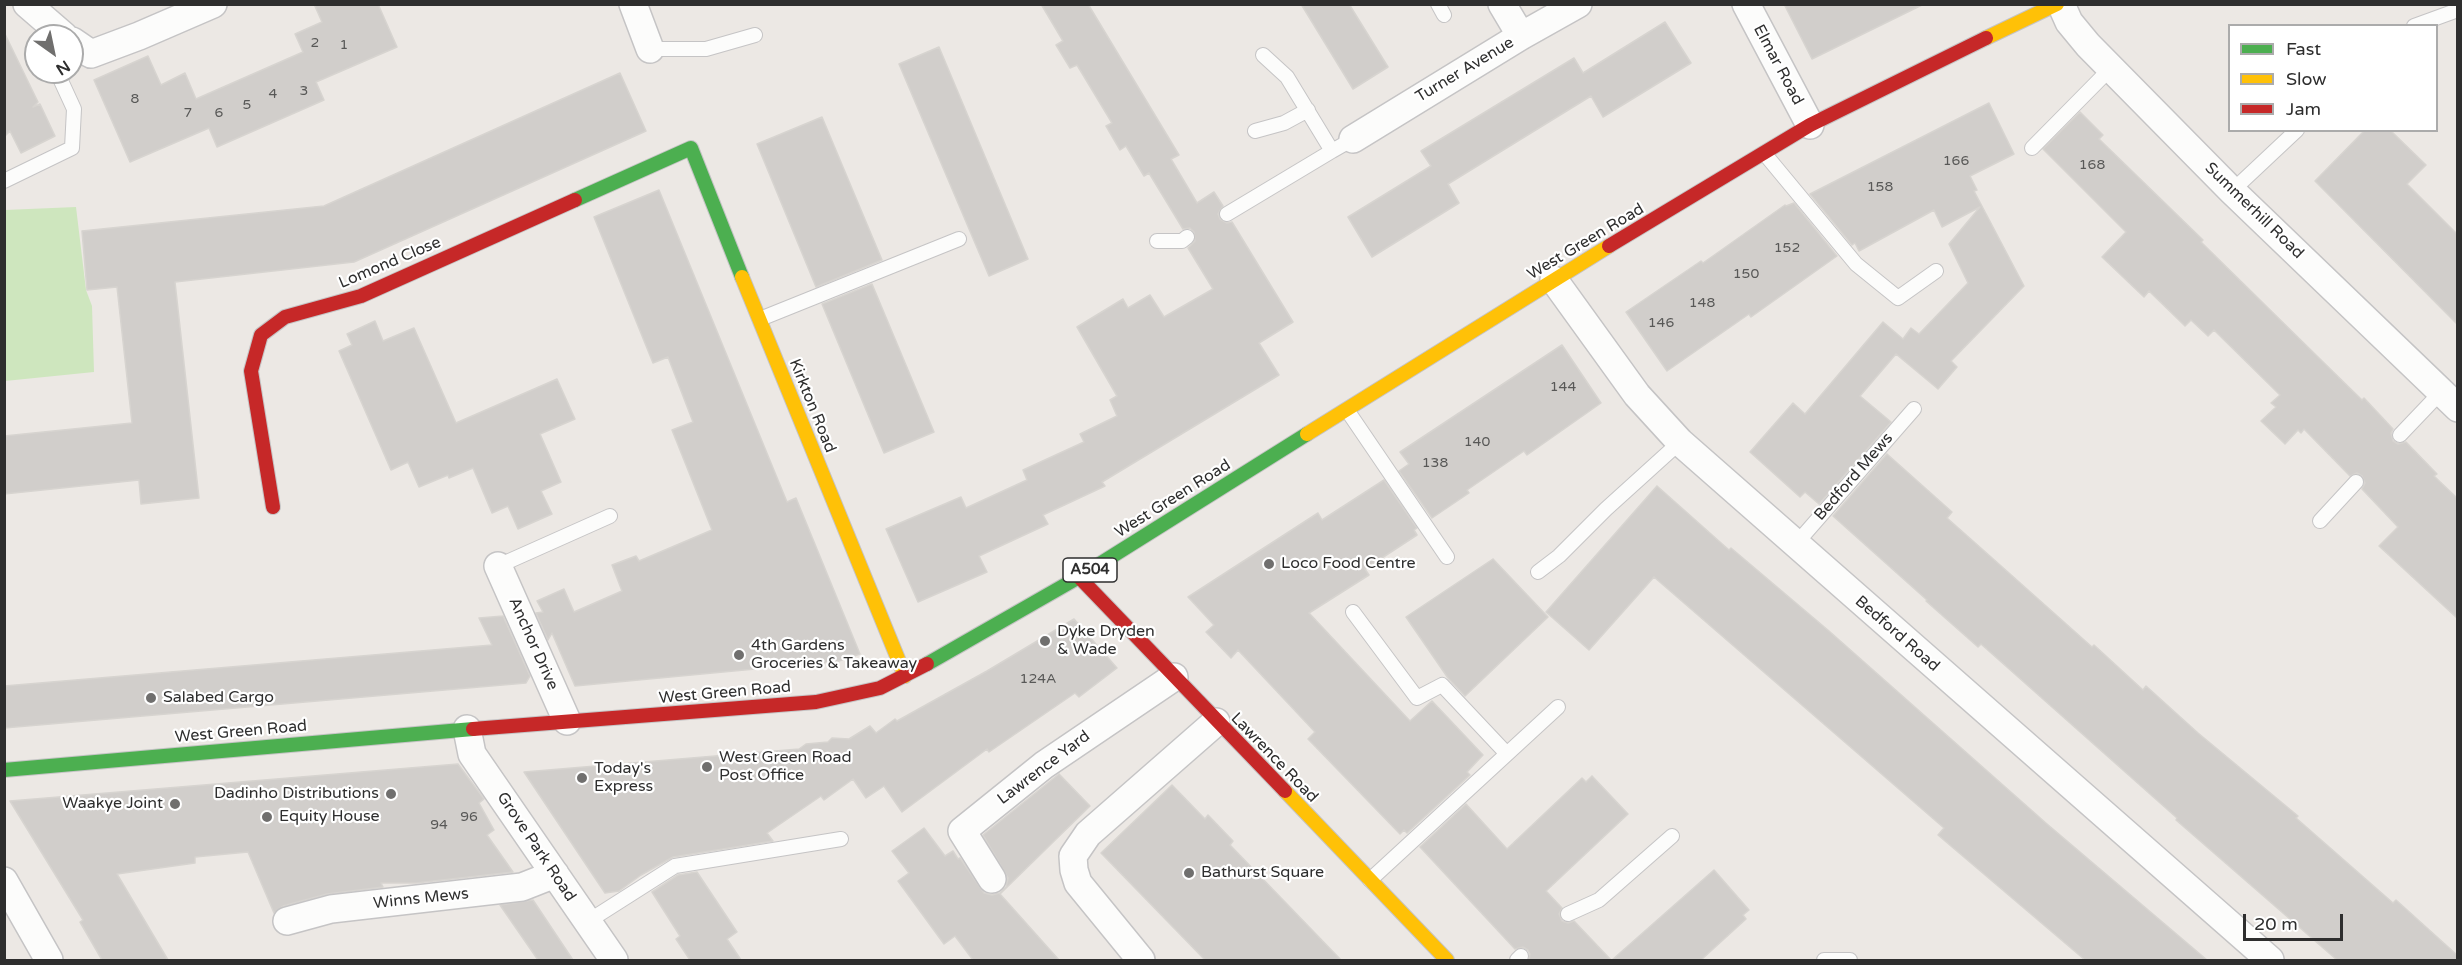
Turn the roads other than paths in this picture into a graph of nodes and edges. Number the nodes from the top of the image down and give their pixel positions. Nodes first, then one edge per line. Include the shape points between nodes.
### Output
1 (27, 4) edge
2 (213, 4) edge
3 (633, 4) edge
4 (1502, 4) edge
5 (1578, 4) edge
6 (1746, 4) edge
7 (2057, 4) edge
8 (2061, 4) edge
9 (2457, 10) edge
10 (49, 24) edge
11 (2419, 24) edge
12 (754, 35) dead end
13 (1521, 36) junction
14 (650, 49) joint
15 (84, 50) edge
16 (1263, 55) dead end
17 (2111, 68) junction
18 (63, 84) edge
19 (1308, 110) junction
20 (1810, 125) junction
21 (1255, 131) dead end
22 (2295, 132) edge
23 (1342, 145) junction
24 (691, 148) joint
25 (2032, 148) dead end
26 (1764, 153) junction
27 (4, 181) edge
28 (2232, 191) junction
29 (1227, 214) dead end
30 (1187, 237) dead end
31 (959, 239) dead end
32 (1157, 242) dead end
33 (1936, 271) dead end
34 (1554, 280) junction
35 (760, 319) junction
36 (2449, 400) edge
37 (1914, 409) dead end
38 (1347, 410) junction
39 (2400, 435) dead end
40 (1680, 442) junction
41 (2356, 482) dead end
42 (273, 507) dead end
43 (610, 516) dead end
44 (2320, 521) dead end
45 (1795, 545) junction
46 (1447, 557) dead end
47 (498, 566) joint
48 (1538, 572) dead end
49 (1079, 577) junction
50 (1353, 612) dead end
51 (905, 676) junction
52 (1174, 677) junction
53 (1558, 707) dead end
54 (567, 722) junction
55 (1216, 722) junction
56 (467, 729) junction
57 (1507, 754) junction
58 (4, 770) edge
59 (1672, 836) dead end
60 (841, 839) dead end
61 (555, 874) junction
62 (992, 879) dead end
63 (1370, 880) junction
64 (4, 881) edge
65 (1568, 914) dead end
66 (287, 921) dead end
67 (587, 922) junction
68 (49, 960) edge
69 (614, 960) edge
70 (1140, 960) edge
71 (1447, 960) edge
72 (1824, 960) edge
73 (1850, 960) edge
74 (2270, 960) edge

1 - 10 street
2 - 15 street via 91,54
3 - 14 street
4 - 13 street
5 - 13 street, Turner Avenue
6 - 20 street, Elmar Road
7 - 20 main road, West Green Road / A504
8 - 17 street, Summerhill Road via 2076,33
9 - 11 lane
12 - 14 lane via 706,49
13 - 23 street, Turner Avenue
16 - 19 lane via 1287,77
17 - 25 lane
17 - 28 street, Summerhill Road
18 - 27 lane via 74,109 72,148
19 - 21 lane via 1284,123
19 - 23 lane
20 - 26 main road, West Green Road / A504
22 - 28 lane
23 - 29 lane
24 - 35 main road, Kirkton Road
24 - 42 main road, Lomond Close via 361,296 285,317 261,335 251,371
26 - 33 lane via 1856,264 1898,298
26 - 34 main road, West Green Road / A504
28 - 36 street, Summerhill Road
30 - 32 lane via 1182,241
31 - 35 lane
34 - 38 main road, West Green Road / A504
34 - 40 street, Bedford Road via 1637,395
35 - 51 main road, Kirkton Road
36 - 39 lane
37 - 45 lane, Bedford Mews
38 - 46 lane
38 - 49 main road, West Green Road / A504
40 - 45 street, Bedford Road
40 - 48 lane
41 - 44 lane
43 - 47 lane
45 - 74 street, Bedford Road
47 - 54 street, Anchor Drive
49 - 51 main road, West Green Road / A504
49 - 52 main road, Lawrence Road
50 - 57 lane via 1416,698 1442,686
51 - 54 main road, West Green Road / A504 via 880,688 816,702
52 - 55 main road, Lawrence Road
52 - 62 street, Lawrence Yard via 1044,765 962,831
53 - 57 lane
54 - 56 main road, West Green Road / A504
55 - 63 main road, Lawrence Road
55 - 70 street via 1088,834 1073,856 1078,884
56 - 58 main road, West Green Road / A504
56 - 61 street, Grove Park Road via 472,754
57 - 63 lane
59 - 65 lane via 1599,900
60 - 67 lane via 675,866
61 - 66 street, Winns Mews via 522,887 331,909
61 - 67 street, Grove Park Road
63 - 71 main road, Lawrence Road
64 - 68 street
67 - 69 street, Grove Park Road
72 - 73 lane

